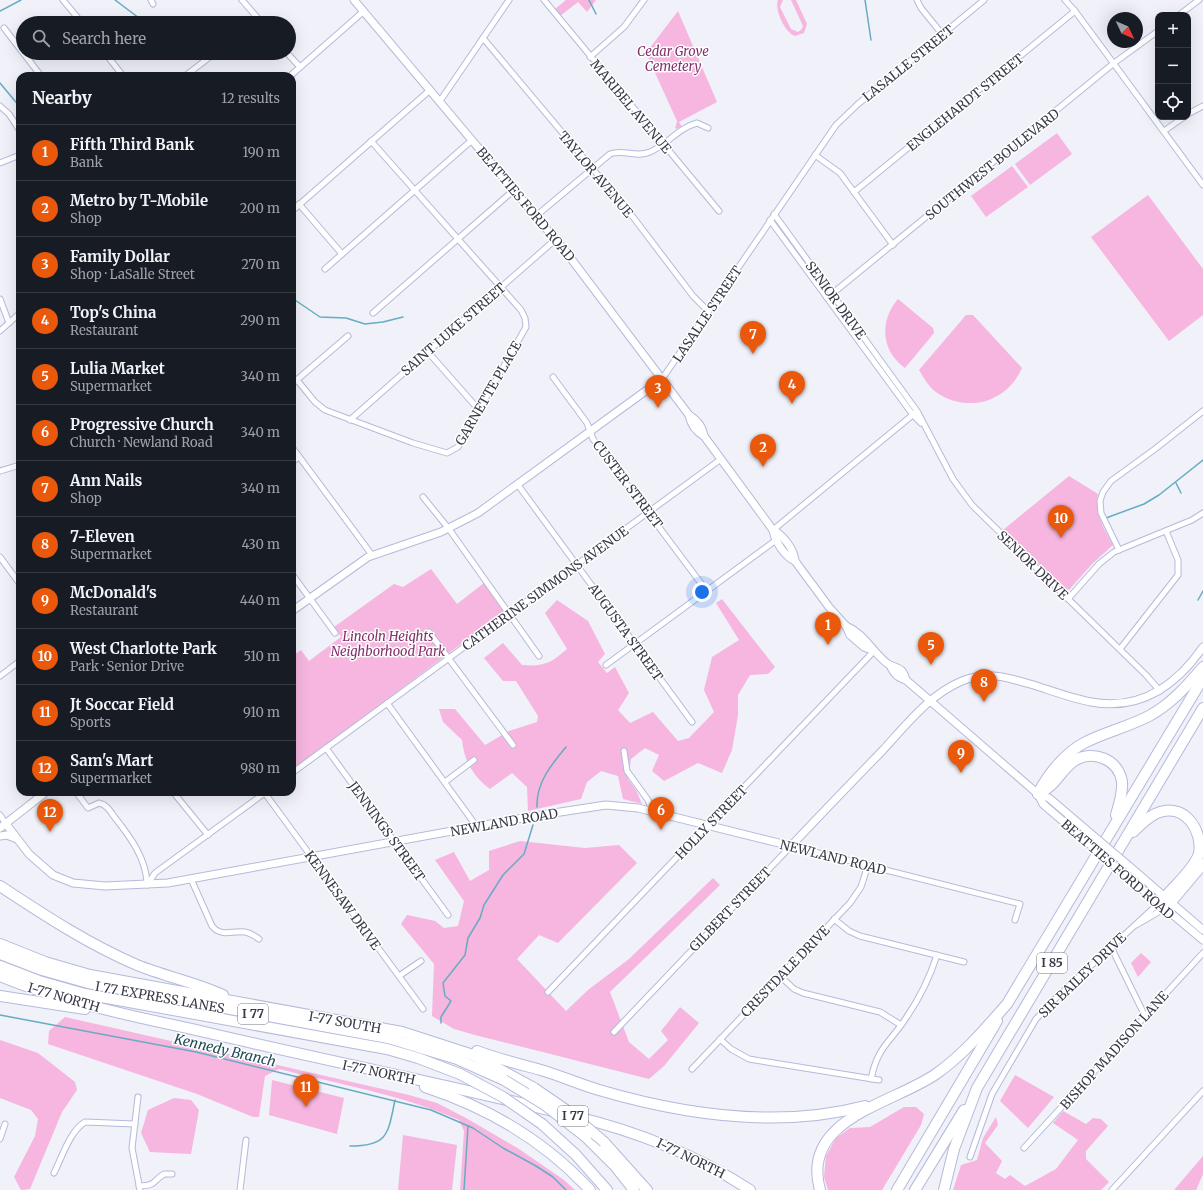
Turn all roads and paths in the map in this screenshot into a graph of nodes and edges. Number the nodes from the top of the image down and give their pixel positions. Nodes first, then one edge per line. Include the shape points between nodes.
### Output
1 (63, 0) edge
2 (242, 0) edge
3 (354, 0) edge
4 (508, 0) edge
5 (544, 0) edge
6 (644, 0) edge
7 (917, 0) edge
8 (984, 0) edge
9 (1064, 0) edge
10 (1199, 0) edge
11 (364, 11) junction
12 (1075, 11) junction
13 (1183, 12) edge
14 (76, 16) edge
15 (255, 16) edge
16 (4, 28) dead end
17 (1155, 33) edge
18 (942, 34) junction
19 (483, 38) junction
20 (16, 44) edge
21 (590, 57) junction
22 (29, 60) edge
23 (110, 60) edge
24 (206, 60) edge
25 (294, 60) edge
26 (1114, 64) junction
27 (300, 67) junction
28 (38, 72) edge
29 (120, 72) edge
30 (191, 72) edge
31 (294, 72) edge
32 (430, 90) junction
33 (440, 101) junction
34 (0, 106) edge
35 (1203, 106) edge
36 (1191, 112) edge
37 (1180, 120) edge
38 (16, 125) edge
39 (708, 128) dead end
40 (1164, 131) junction
41 (472, 140) junction
42 (371, 141) junction
43 (663, 144) junction
44 (815, 155) junction
45 (16, 157) edge
46 (0, 163) edge
47 (592, 169) junction
48 (1203, 185) edge
49 (514, 190) junction
50 (414, 191) junction
51 (854, 192) junction
52 (299, 204) junction
53 (296, 207) edge
54 (719, 211) dead end
55 (774, 214) junction
56 (536, 216) junction
57 (770, 220) junction
58 (457, 239) junction
59 (556, 239) junction
60 (892, 245) junction
61 (342, 254) junction
62 (325, 269) dead end
63 (501, 287) junction
64 (832, 295) junction
65 (827, 298) junction
66 (0, 299) edge
67 (708, 311) junction
68 (373, 313) dead end
69 (16, 317) edge
70 (9, 323) junction
71 (0, 331) edge
72 (348, 336) dead end
73 (428, 352) junction
74 (553, 377) dead end
75 (662, 379) junction
76 (297, 380) joint
77 (479, 410) junction
78 (1203, 410) edge
79 (915, 413) junction
80 (350, 420) junction
81 (590, 431) junction
82 (296, 453) edge
83 (299, 457) junction
84 (296, 459) edge
85 (721, 459) junction
86 (16, 466) edge
87 (0, 471) edge
88 (518, 485) junction
89 (423, 497) dead end
90 (649, 512) junction
91 (1203, 513) edge
92 (449, 529) junction
93 (773, 530) junction
94 (1166, 531) junction
95 (776, 540) junction
96 (1119, 550) junction
97 (372, 555) junction
98 (0, 557) edge
99 (795, 561) junction
100 (576, 564) junction
101 (16, 579) edge
102 (296, 580) edge
103 (706, 590) junction
104 (309, 598) junction
105 (1068, 599) junction
106 (296, 608) edge
107 (509, 614) junction
108 (429, 632) dead end
109 (335, 633) dead end
110 (634, 643) junction
111 (1203, 647) edge
112 (1120, 649) junction
113 (874, 651) junction
114 (540, 656) dead end
115 (448, 658) junction
116 (16, 664) edge
117 (606, 665) dead end
118 (1203, 667) edge
119 (0, 676) edge
120 (1203, 678) edge
121 (1160, 691) junction
122 (930, 701) junction
123 (387, 703) junction
124 (1203, 708) edge
125 (692, 722) dead end
126 (513, 745) dead end
127 (326, 748) junction
128 (624, 751) dead end
129 (474, 760) dead end
130 (296, 770) edge
131 (445, 782) junction
132 (1038, 794) junction
133 (41, 796) edge
134 (79, 796) edge
135 (176, 796) edge
136 (260, 796) edge
137 (268, 796) edge
138 (652, 811) junction
139 (0, 816) edge
140 (708, 825) junction
141 (1114, 825) junction
142 (3, 826) edge
143 (477, 827) junction
144 (0, 835) edge
145 (208, 835) junction
146 (17, 839) junction
147 (1126, 839) junction
148 (395, 842) junction
149 (791, 846) junction
150 (312, 857) junction
151 (1203, 864) edge
152 (868, 865) junction
153 (191, 879) junction
154 (148, 885) junction
155 (0, 886) edge
156 (1165, 903) junction
157 (448, 915) dead end
158 (834, 919) junction
159 (1015, 920) dead end
160 (1135, 926) junction
161 (1203, 930) edge
162 (259, 939) dead end
163 (1203, 940) edge
164 (0, 944) edge
165 (1111, 947) junction
166 (1203, 953) edge
167 (0, 954) edge
168 (938, 955) junction
169 (421, 961) dead end
170 (964, 962) dead end
171 (0, 966) edge
172 (0, 976) edge
173 (399, 976) junction
174 (780, 976) junction
175 (548, 992) dead end
176 (0, 996) edge
177 (237, 1002) junction
178 (1007, 1004) junction
179 (423, 1008) dead end
180 (126, 1014) junction
181 (1145, 1016) junction
182 (901, 1025) junction
183 (614, 1032) dead end
184 (720, 1039) junction
185 (450, 1046) junction
186 (692, 1069) dead end
187 (385, 1074) junction
188 (871, 1079) junction
189 (879, 1080) dead end
190 (977, 1088) junction
191 (1203, 1091) edge
192 (138, 1097) dead end
193 (883, 1101) junction
194 (5, 1124) dead end
195 (135, 1124) junction
196 (0, 1139) edge
197 (246, 1140) dead end
198 (1024, 1148) dead end
199 (970, 1157) dead end
200 (54, 1173) dead end
201 (172, 1174) dead end
202 (139, 1188) edge
203 (240, 1190) edge
204 (590, 1190) edge
205 (607, 1190) edge
206 (634, 1190) edge
207 (647, 1190) edge
208 (750, 1190) edge
209 (820, 1190) edge
210 (897, 1190) edge
211 (915, 1190) edge
212 (944, 1190) edge
213 (1112, 1190) edge

1 - 14 street
2 - 15 street
3 - 11 street, BEATTIES FORD ROAD
4 - 19 street
5 - 21 street, MARIBEL AVENUE
6 - 21 street via 624,27
7 - 18 street
8 - 18 street, LASALLE STREET
9 - 12 street
10 - 13 street
11 - 27 street
11 - 32 street, BEATTIES FORD ROAD
12 - 26 street
12 - 51 street, ENGLEHARDT STREET
16 - 20 street
17 - 26 street, SOUTHWEST BOULEVARD
18 - 44 street, LASALLE STREET via 851,110 836,125
19 - 33 street
19 - 47 street, TAYLOR AVENUE
21 - 43 street, MARIBEL AVENUE
22 - 28 street
23 - 29 street
24 - 30 street
25 - 27 street
26 - 40 street
26 - 60 street, SOUTHWEST BOULEVARD
27 - 31 street
32 - 33 street, BEATTIES FORD ROAD
32 - 42 street
33 - 41 street, BEATTIES FORD ROAD
34 - 38 street
35 - 36 street
37 - 40 street
39 - 43 street via 698,123 694,124 679,131
40 - 48 street
41 - 49 street, BEATTIES FORD ROAD
41 - 50 street
42 - 50 street, GARNETTE PLACE
42 - 52 street
43 - 47 street via 644,154 610,154
43 - 54 street, MARIBEL AVENUE
44 - 51 street via 836,170
44 - 55 street, LASALLE STREET
45 - 46 street
47 - 56 street
47 - 67 street, TAYLOR AVENUE via 633,217 693,296
49 - 56 street, BEATTIES FORD ROAD
49 - 58 street
50 - 58 street, GARNETTE PLACE
50 - 61 street
51 - 60 street
52 - 53 street
52 - 61 street
55 - 57 street, LASALLE STREET
55 - 64 street, SENIOR DRIVE
56 - 59 street, BEATTIES FORD ROAD
57 - 65 street, SENIOR DRIVE
57 - 67 street, LASALLE STREET
58 - 63 street, GARNETTE PLACE
58 - 68 street
59 - 63 street, SAINT LUKE STREET
59 - 75 street, BEATTIES FORD ROAD
60 - 64 street, SOUTHWEST BOULEVARD
61 - 62 street
63 - 73 street, SAINT LUKE STREET
63 - 77 street, GARNETTE PLACE via 521,310 526,327
64 - 65 street, SOUTHWEST BOULEVARD
64 - 79 street, SENIOR DRIVE
65 - 79 street, SENIOR DRIVE
66 - 70 street
67 - 75 street, LASALLE STREET
69 - 70 street
70 - 71 street
72 - 76 street
73 - 77 street
73 - 80 street, SAINT LUKE STREET
74 - 81 street, CUSTER STREET via 588,423
75 - 81 street, LASALLE STREET
75 - 85 street, BEATTIES FORD ROAD via 689,415 691,424 704,436
76 - 80 street, GARNETTE PLACE via 321,407
77 - 80 street, GARNETTE PLACE via 458,446 447,453
78 - 96 street via 1152,452 1111,481 1102,492 1101,513
79 - 93 street
79 - 105 street, SENIOR DRIVE via 972,505
81 - 88 street, LASALLE STREET
81 - 90 street, CUSTER STREET via 593,439
82 - 83 street
83 - 84 street
83 - 97 street
85 - 90 street, CATHERINE SIMMONS AVENUE
85 - 93 street, BEATTIES FORD ROAD
86 - 87 street
88 - 92 street, LASALLE STREET via 478,513
88 - 100 street, AUGUSTA STREET
89 - 92 street
90 - 100 street, CATHERINE SIMMONS AVENUE
90 - 103 street, CUSTER STREET
91 - 94 street
92 - 97 street, LASALLE STREET
92 - 107 street
93 - 95 street, BEATTIES FORD ROAD
93 - 99 street, BEATTIES FORD ROAD via 780,533 794,554
94 - 96 street
94 - 112 street via 1178,560 1178,574
95 - 99 street, BEATTIES FORD ROAD via 789,558
95 - 103 street
96 - 105 street via 1100,564
97 - 104 street, LASALLE STREET
98 - 101 street
99 - 113 street, BEATTIES FORD ROAD via 846,626 869,642
100 - 107 street, CATHERINE SIMMONS AVENUE
100 - 110 street, AUGUSTA STREET
102 - 104 street
103 - 110 street
104 - 106 street, LASALLE STREET
104 - 109 street
105 - 112 street, SENIOR DRIVE
107 - 114 street
107 - 115 street, CATHERINE SIMMONS AVENUE
108 - 115 street
110 - 117 street
110 - 125 street, AUGUSTA STREET
111 - 121 street, GILBERT STREET via 1182,674
112 - 121 street, SENIOR DRIVE
113 - 122 street, BEATTIES FORD ROAD via 890,665 898,667 906,680
113 - 140 street, HOLLY STREET
115 - 123 street, CATHERINE SIMMONS AVENUE
115 - 126 street
116 - 119 street
118 - 132 highway via 1178,695 1157,711 1133,724 1085,742 1073,750 1043,783
120 - 141 highway, I 85
121 - 122 street, GILBERT STREET via 1130,701 1099,703 1013,679 987,675 962,681
122 - 132 street, BEATTIES FORD ROAD
122 - 149 street, GILBERT STREET
123 - 127 street, CATHERINE SIMMONS AVENUE
123 - 131 street
124 - 147 highway, I 85
127 - 130 street, CATHERINE SIMMONS AVENUE
127 - 148 street, JENNINGS STREET
128 - 138 street via 626,771 644,795
129 - 131 street
131 - 143 street
132 - 141 highway via 1049,789 1077,760 1090,756 1105,759 1117,768 1122,783 1122,795
132 - 156 street, BEATTIES FORD ROAD, bridge via 1049,798 1129,866
132 - 156 street, BEATTIES FORD ROAD, bridge via 1043,804 1124,874
133 - 142 street
134 - 154 street via 88,808 98,803 106,806 127,833 136,846 147,873
135 - 145 street
136 - 145 street
137 - 150 street, KENNESAW DRIVE
138 - 140 street, NEWLAND ROAD
138 - 143 street, NEWLAND ROAD via 628,806 596,806
139 - 142 street
140 - 149 street, NEWLAND ROAD
140 - 175 street, HOLLY STREET
141 - 178 highway, I 85
142 - 144 street
142 - 146 street, NEWLAND ROAD
143 - 148 street, NEWLAND ROAD
144 - 146 street
145 - 154 street via 155,873
146 - 154 street, NEWLAND ROAD via 41,866 66,881 94,886
147 - 156 highway via 1150,817 1165,810 1182,813 1195,825 1200,841 1197,858
147 - 190 highway, I 85
148 - 150 street, NEWLAND ROAD
148 - 157 street, JENNINGS STREET
149 - 152 street, NEWLAND ROAD
149 - 183 street, GILBERT STREET
150 - 153 street, NEWLAND ROAD
150 - 173 street, KENNESAW DRIVE
151 - 156 highway
152 - 158 street, CRESTDALE DRIVE via 856,895
152 - 159 street, NEWLAND ROAD via 1020,904
153 - 154 street, NEWLAND ROAD
153 - 162 street via 216,930 225,934 248,933
155 - 177 highway via 67,929 114,955
156 - 160 street, SIR BAILEY DRIVE
156 - 160 street, SIR BAILEY DRIVE
156 - 161 street, BEATTIES FORD ROAD
156 - 163 street, BEATTIES FORD ROAD
158 - 168 street via 860,936
158 - 174 street, CRESTDALE DRIVE
160 - 165 street, SIR BAILEY DRIVE
164 - 177 highway, I-77 SOUTH / I 77 via 79,972
165 - 181 street
165 - 199 street, SIR BAILEY DRIVE via 1055,999 1031,1026 992,1094
166 - 181 street, BISHOP MADISON LANE
167 - 206 highway, I 77 EXPRESS LANES / I 77, bridge via 42,970 88,983 404,1042 457,1059 504,1080 545,1105 586,1138 611,1162
168 - 170 street
168 - 182 street via 924,986
169 - 173 street
171 - 205 highway, I 77 EXPRESS LANES / I 77, bridge via 39,981 85,994 387,1049 425,1060 460,1074 502,1097 542,1124 576,1155
172 - 180 highway, I-77 NORTH / I 77 via 54,995
173 - 179 street, KENNESAW DRIVE
174 - 182 street via 794,989 803,993 880,1012
174 - 184 street, CRESTDALE DRIVE
176 - 180 highway
177 - 185 highway, I-77 SOUTH / I 77 via 402,1032
178 - 193 highway via 971,1044 944,1068 911,1089
178 - 210 highway, I 85
180 - 187 highway, I-77 NORTH / I 77
181 - 198 street, BISHOP MADISON LANE
182 - 188 street via 879,1051
184 - 186 street, CRESTDALE DRIVE
184 - 188 street via 749,1059
185 - 193 highway via 468,1047 513,1064 631,1099 708,1114 804,1116 840,1112
185 - 207 highway, I-77 SOUTH / I 77, bridge via 496,1066 569,1112 604,1142
187 - 204 highway via 460,1100 505,1121 549,1152
187 - 208 highway, I-77 NORTH / I 77 via 457,1088 619,1128 684,1153
188 - 189 street
190 - 211 highway, I 85
190 - 212 highway via 954,1149
191 - 213 street
192 - 195 street
193 - 209 highway via 843,1123 826,1140 817,1165
194 - 196 street
195 - 200 street via 85,1122 80,1125
195 - 202 street via 132,1154
197 - 203 street
201 - 202 street via 164,1174 156,1182

